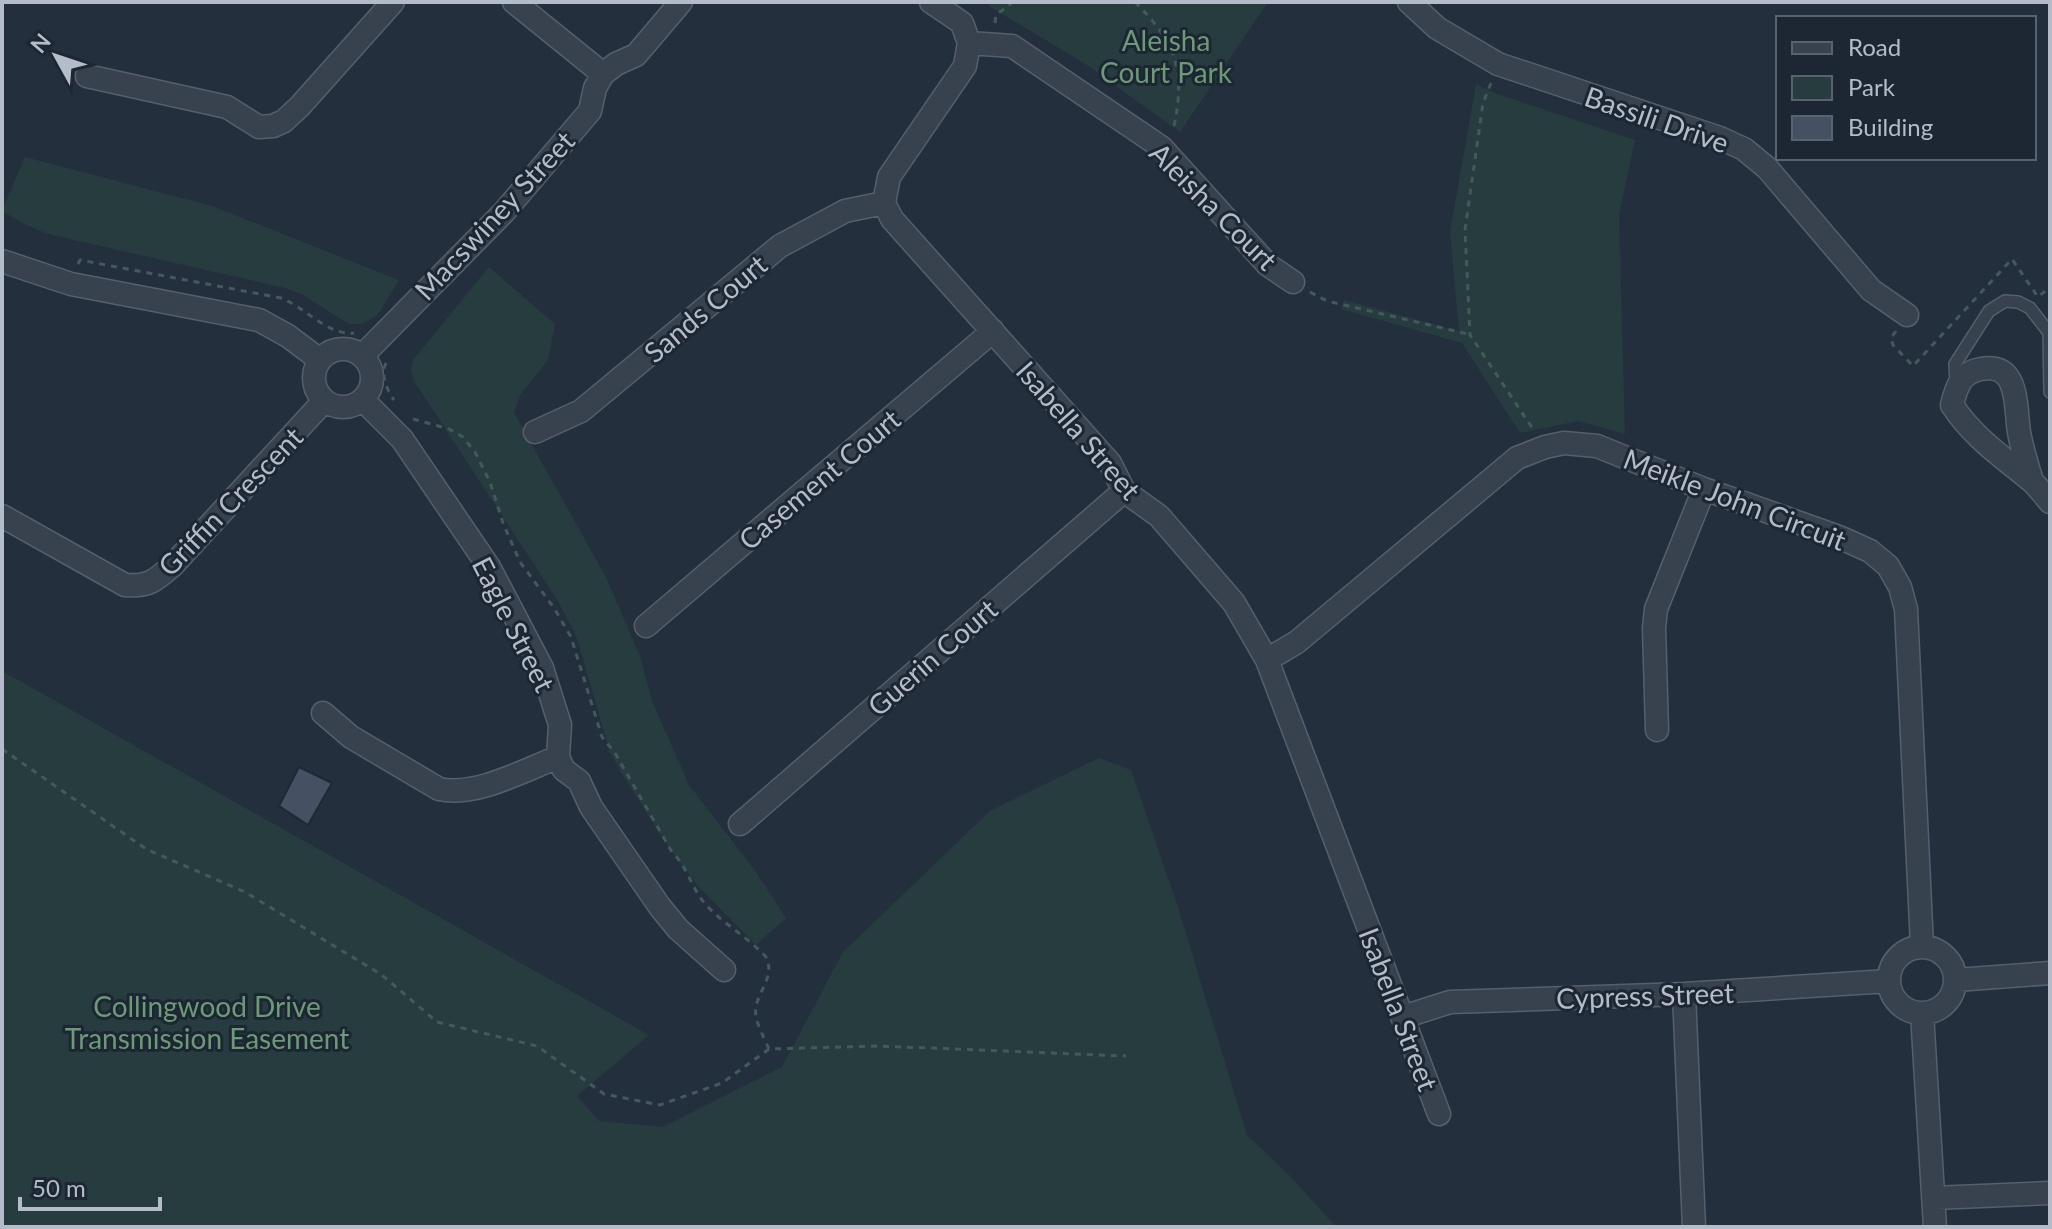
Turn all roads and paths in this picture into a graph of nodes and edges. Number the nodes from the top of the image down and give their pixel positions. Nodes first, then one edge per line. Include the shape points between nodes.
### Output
1 (393, 2) edge
2 (514, 2) edge
3 (681, 2) edge
4 (931, 2) edge
5 (1013, 2) edge
6 (1135, 2) edge
7 (1409, 2) edge
8 (969, 43) junction
9 (993, 43) junction
10 (1498, 64) junction
11 (603, 74) junction
12 (87, 76) dead end
13 (1161, 147) junction
14 (884, 203) junction
15 (2, 261) edge
16 (1293, 282) joint
17 (2050, 287) edge
18 (1907, 315) joint
19 (993, 331) junction
20 (2049, 333) edge
21 (1470, 335) junction
22 (362, 356) junction
23 (320, 360) junction
24 (1956, 387) junction
25 (2050, 392) edge
26 (363, 400) junction
27 (324, 401) junction
28 (535, 432) dead end
29 (1545, 447) junction
30 (2032, 481) junction
31 (1704, 489) junction
32 (1124, 491) junction
33 (2050, 502) edge
34 (2, 516) edge
35 (646, 626) dead end
36 (1267, 660) junction
37 (323, 713) dead end
38 (1657, 730) dead end
39 (2, 749) edge
40 (558, 757) junction
41 (740, 824) dead end
42 (747, 942) dead end
43 (1922, 946) junction
44 (724, 970) dead end
45 (2050, 973) edge
46 (1956, 980) junction
47 (1889, 981) junction
48 (1684, 994) junction
49 (1922, 1013) junction
50 (1403, 1017) junction
51 (769, 1049) junction
52 (1126, 1056) dead end
53 (1439, 1114) dead end
54 (2050, 1193) edge
55 (1934, 1198) junction
56 (1694, 1227) edge
57 (1935, 1227) edge

1 - 12 street via 300,106 273,126 259,127 227,107
2 - 11 street
3 - 11 street via 636,55
4 - 8 street via 962,23
5 - 9 path via 996,15
6 - 13 path via 1172,49 1179,78 1173,134
7 - 10 street, Bassili Drive via 1437,28
8 - 9 street, Aleisha Court
8 - 14 street via 965,66 889,177
9 - 13 street, Aleisha Court via 1021,51
10 - 18 street, Bassili Drive via 1744,149 1767,168 1871,290
10 - 21 path via 1483,103 1465,230
11 - 22 street, Macswiney Street via 590,111 504,212
13 - 16 street, Aleisha Court via 1268,265
14 - 19 street, Isabella Street via 892,219
14 - 28 street, Sands Court via 845,211 780,246 581,411
15 - 23 street via 71,284 259,320
16 - 21 path via 1327,301
17 - 18 path via 2038,297 2012,259 1913,366 1891,338
19 - 32 street, Isabella Street via 1110,463
19 - 35 street, Casement Court
20 - 24 lane via 2030,308 2005,301 1989,311 1955,364
20 - 25 lane
21 - 29 path
22 - 23 street via 338,350
22 - 26 street via 372,383
23 - 27 street via 314,385
24 - 30 street via 1952,405 1963,421
24 - 30 street via 1968,372 1983,368 2010,378
26 - 27 street via 346,407
26 - 40 street, Eagle Street via 402,439 489,567 542,668 560,725
27 - 34 street, Griffin Crescent via 172,566 141,586 125,585
29 - 31 street, Meikle John Circuit via 1597,446
29 - 36 street, Meikle John Circuit via 1517,458 1297,642
30 - 33 street
31 - 38 street via 1656,609
31 - 43 street, Meikle John Circuit via 1870,551 1888,566 1900,587 1906,609
32 - 36 street, Isabella Street via 1159,516 1234,603
32 - 41 street, Guerin Court
36 - 50 street, Isabella Street
37 - 40 street via 351,737 439,789 453,792
39 - 51 path via 146,849 245,892 382,975 437,1022 537,1046 604,1094 660,1105 722,1083
40 - 44 street via 660,907
42 - 51 path via 770,965 755,1008
43 - 46 street via 1942,953
43 - 47 street via 1898,957
45 - 46 street
46 - 49 street via 1949,1000
47 - 48 street, Cypress Street
47 - 49 street via 1895,1000
48 - 50 street, Cypress Street via 1450,1002
48 - 56 street
49 - 55 street
50 - 53 street, Isabella Street
51 - 52 path via 879,1046
54 - 55 street
55 - 57 street

